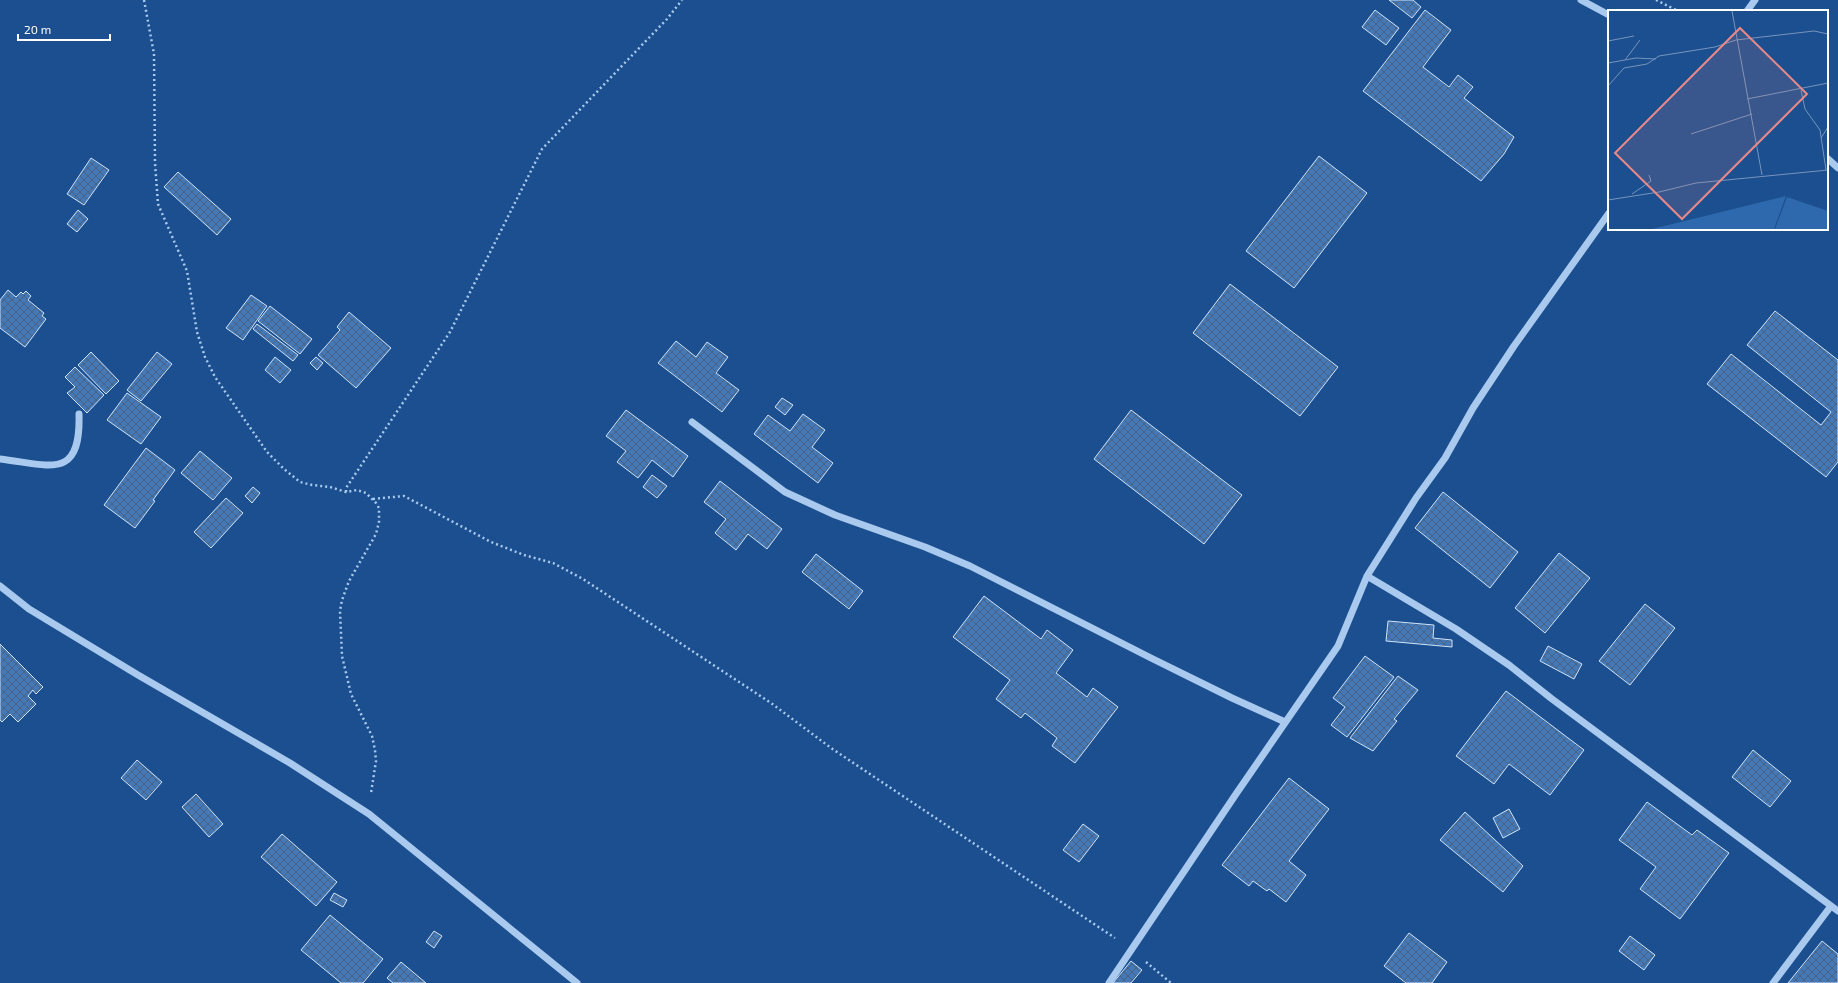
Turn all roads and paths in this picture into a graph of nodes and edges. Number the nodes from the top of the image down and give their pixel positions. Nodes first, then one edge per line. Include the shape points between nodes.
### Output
1 (144, 0) edge
2 (682, 0) edge
3 (1581, 0) edge
4 (1656, 0) edge
5 (1755, 0) edge
6 (1676, 10) edge
7 (1748, 10) edge
8 (1608, 14) edge
9 (1828, 159) edge
10 (1838, 168) edge
11 (1608, 214) edge
12 (79, 414) dead end
13 (692, 422) dead end
14 (0, 460) edge
15 (346, 492) junction
16 (373, 499) junction
17 (1367, 576) junction
18 (0, 586) edge
19 (1285, 722) junction
20 (369, 814) junction
21 (1831, 906) junction
22 (1838, 911) edge
23 (1131, 950) junction
24 (577, 983) edge
25 (1109, 983) edge
26 (1170, 983) edge
27 (1773, 983) edge

1 - 15 path via 154,54 158,204 187,271 197,332 205,357 215,378 267,452 284,469 300,482
2 - 15 path via 667,20 542,149 450,332 346,488
3 - 8 street
4 - 6 path
5 - 7 street
9 - 10 street
11 - 17 street via 1514,346 1473,408 1445,458 1416,498
12 - 14 street via 80,433 76,447 69,459 61,464 52,466
13 - 19 street via 785,492 836,516 925,547 984,572 1145,655
15 - 16 path via 357,490
16 - 20 path via 380,513 376,534 349,581 340,611 342,656 351,694 372,736 375,750 376,761
16 - 23 path via 404,496 498,545 553,563 578,576 771,703 897,794
17 - 19 street via 1338,646
17 - 21 street via 1456,629 1509,665
18 - 20 street via 30,609 138,675 290,762
19 - 23 street
20 - 24 street
21 - 22 street
21 - 27 street
23 - 25 street
23 - 26 path

